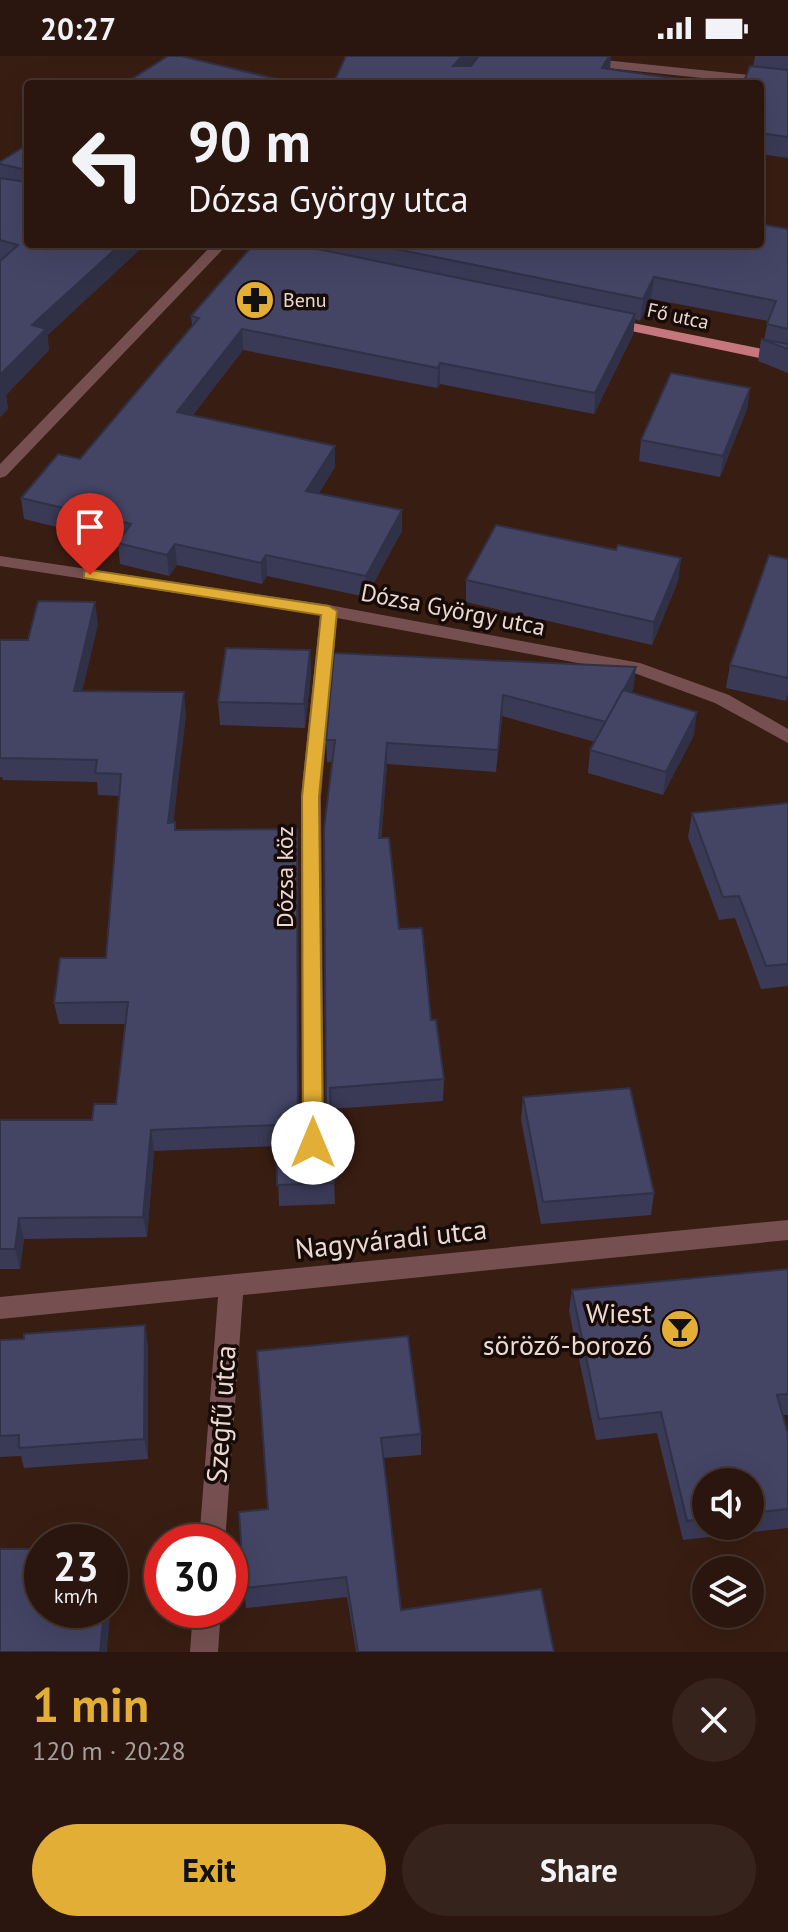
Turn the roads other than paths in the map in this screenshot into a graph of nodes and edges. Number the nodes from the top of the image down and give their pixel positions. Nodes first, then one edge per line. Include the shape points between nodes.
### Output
1 (530, 56) edge
2 (759, 80) edge
3 (764, 80) edge
4 (788, 83) edge
5 (217, 248) edge
6 (251, 248) edge
7 (288, 256) edge
8 (593, 319) edge
9 (788, 359) edge
10 (0, 473) edge
11 (0, 561) edge
12 (329, 611) junction
13 (788, 737) edge
14 (313, 1143) edge
15 (788, 1230) edge
16 (231, 1286) junction
17 (0, 1308) edge
18 (213, 1524) edge
19 (206, 1628) edge
20 (204, 1652) edge

1 - 2 street
3 - 4 street
5 - 10 street
6 - 7 main road
8 - 9 main road, Fő utca
11 - 12 street, Dózsa György utca
12 - 13 street, Dózsa György utca via 640,669 722,699
12 - 14 street, Dózsa köz via 311,797
15 - 16 street, Nagyváradi utca
16 - 17 street, Nagyváradi utca
16 - 18 street, Szegfű utca
19 - 20 street

